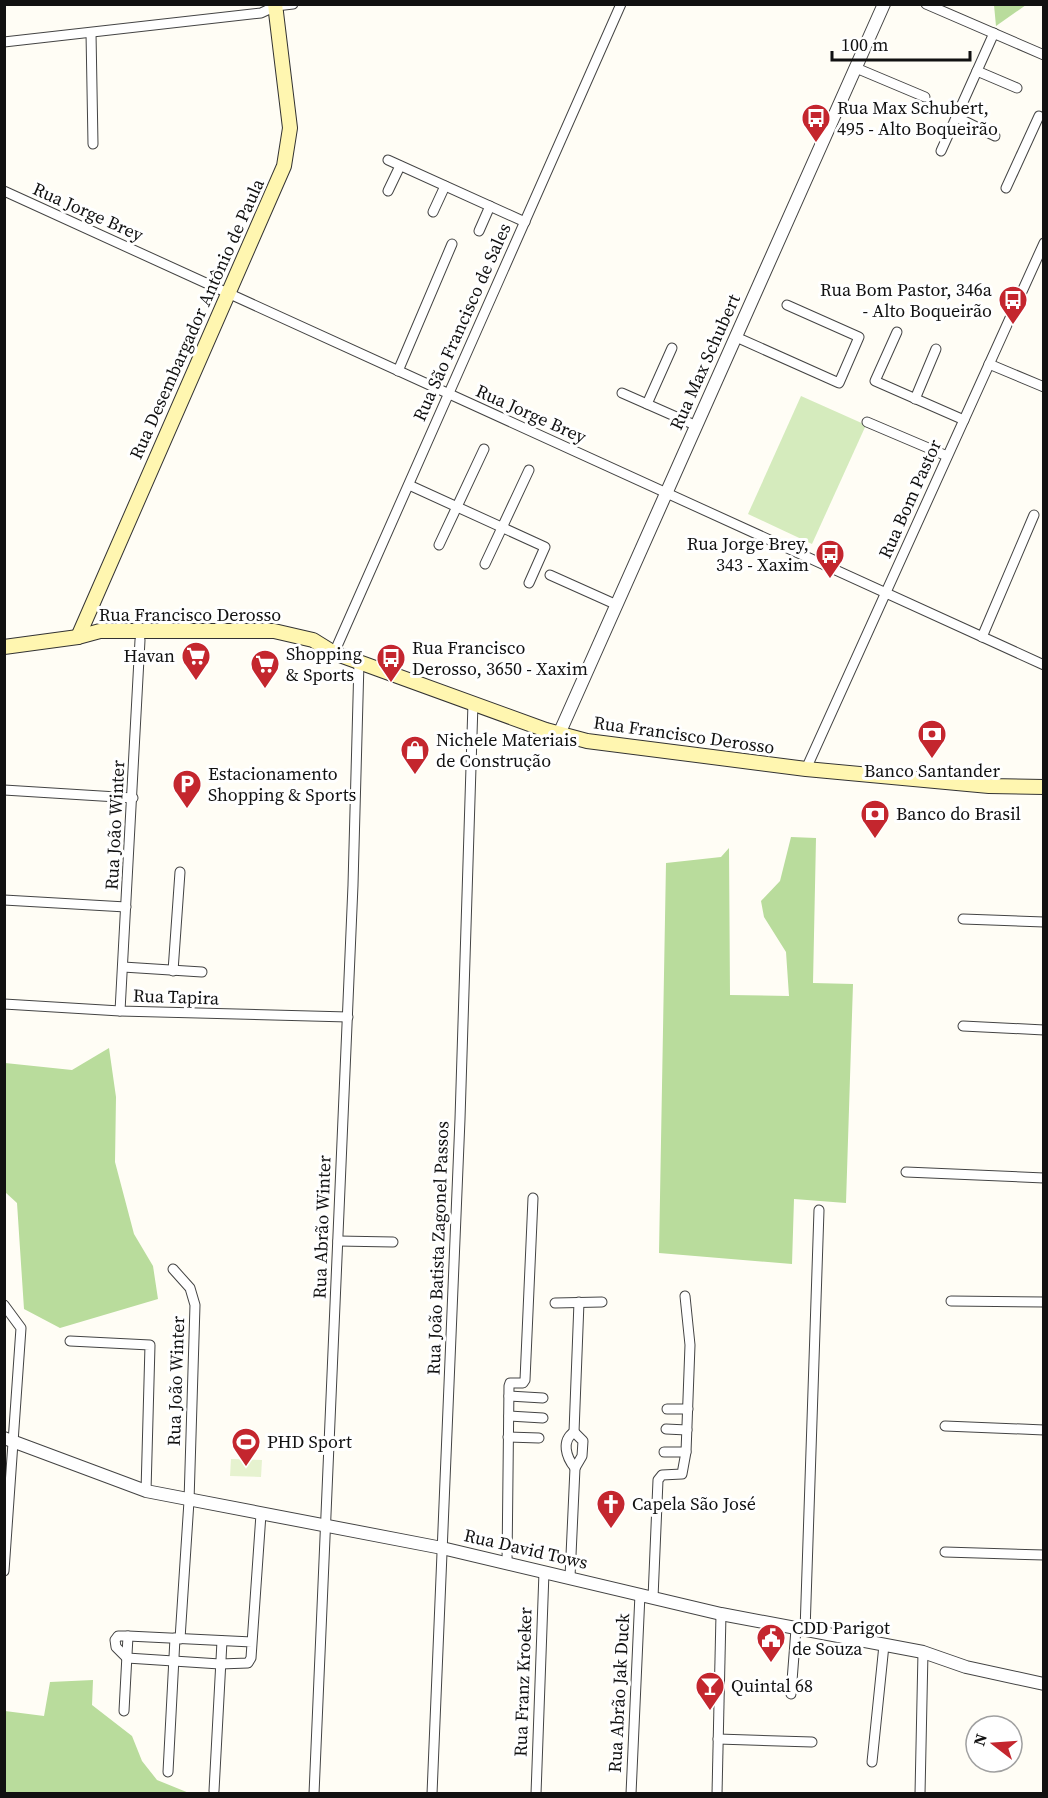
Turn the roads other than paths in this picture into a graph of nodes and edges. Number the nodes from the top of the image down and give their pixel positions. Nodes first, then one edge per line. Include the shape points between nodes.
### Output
1 (293, 4) edge
2 (621, 4) edge
3 (884, 4) edge
4 (926, 4) edge
5 (276, 5) edge
6 (91, 33) junction
7 (994, 33) junction
8 (4, 42) edge
9 (1044, 55) edge
10 (856, 68) junction
11 (977, 71) junction
12 (1017, 88) dead end
13 (925, 97) dead end
14 (1029, 112) dead end
15 (956, 117) junction
16 (1041, 117) edge
17 (995, 136) dead end
18 (93, 144) dead end
19 (941, 151) dead end
20 (388, 160) dead end
21 (400, 166) junction
22 (445, 186) junction
23 (1006, 188) dead end
24 (4, 191) edge
25 (388, 191) dead end
26 (490, 206) junction
27 (433, 212) dead end
28 (525, 222) junction
29 (479, 231) dead end
30 (1044, 243) edge
31 (452, 244) dead end
32 (228, 294) junction
33 (787, 305) dead end
34 (897, 332) dead end
35 (736, 337) junction
36 (672, 348) dead end
37 (936, 349) dead end
38 (989, 364) junction
39 (398, 371) junction
40 (1044, 387) edge
41 (622, 393) dead end
42 (448, 394) junction
43 (915, 399) junction
44 (647, 404) junction
45 (964, 420) junction
46 (867, 422) dead end
47 (696, 426) junction
48 (484, 449) dead end
49 (947, 456) junction
50 (529, 470) dead end
51 (409, 485) junction
52 (666, 494) junction
53 (457, 507) junction
54 (1034, 514) dead end
55 (502, 527) junction
56 (439, 545) dead end
57 (485, 564) dead end
58 (550, 575) dead end
59 (529, 583) dead end
60 (885, 593) junction
61 (617, 605) junction
62 (78, 637) junction
63 (981, 637) junction
64 (140, 640) junction
65 (4, 647) edge
66 (334, 653) junction
67 (359, 662) junction
68 (1044, 665) edge
69 (472, 703) junction
70 (559, 734) junction
71 (806, 769) junction
72 (1044, 788) edge
73 (4, 790) edge
74 (133, 798) junction
75 (180, 872) dead end
76 (4, 900) edge
77 (126, 907) junction
78 (963, 919) dead end
79 (1044, 922) edge
80 (123, 967) junction
81 (173, 970) junction
82 (202, 972) dead end
83 (4, 1004) edge
84 (120, 1011) junction
85 (348, 1017) junction
86 (963, 1026) dead end
87 (1044, 1030) edge
88 (906, 1172) dead end
89 (1044, 1178) edge
90 (533, 1198) dead end
91 (819, 1210) dead end
92 (338, 1241) junction
93 (393, 1242) dead end
94 (173, 1269) dead end
95 (685, 1296) dead end
96 (951, 1301) dead end
97 (579, 1302) junction
98 (602, 1302) dead end
99 (1044, 1302) edge
100 (555, 1303) dead end
101 (4, 1305) edge
102 (70, 1341) dead end
103 (509, 1396) junction
104 (543, 1398) dead end
105 (667, 1408) dead end
106 (688, 1409) junction
107 (509, 1416) junction
108 (543, 1418) dead end
109 (945, 1426) dead end
110 (666, 1429) dead end
111 (687, 1430) junction
112 (1044, 1430) edge
113 (574, 1432) junction
114 (508, 1437) junction
115 (539, 1438) dead end
116 (9, 1440) edge
117 (664, 1452) dead end
118 (686, 1452) junction
119 (575, 1468) junction
120 (146, 1491) junction
121 (189, 1501) junction
122 (261, 1514) junction
123 (326, 1525) junction
124 (442, 1548) junction
125 (945, 1552) dead end
126 (1044, 1555) edge
127 (507, 1563) junction
128 (4, 1571) edge
129 (544, 1572) junction
130 (570, 1577) junction
131 (640, 1594) junction
132 (653, 1598) junction
133 (722, 1614) junction
134 (801, 1630) junction
135 (178, 1639) junction
136 (222, 1641) junction
137 (252, 1642) junction
138 (884, 1645) junction
139 (923, 1652) junction
140 (127, 1658) junction
141 (174, 1662) junction
142 (220, 1664) junction
143 (1044, 1684) edge
144 (791, 1694) dead end
145 (124, 1711) dead end
146 (718, 1739) junction
147 (812, 1742) dead end
148 (872, 1762) dead end
149 (168, 1772) dead end
150 (214, 1791) dead end
151 (314, 1794) edge
152 (432, 1794) edge
153 (536, 1794) edge
154 (631, 1794) edge
155 (717, 1794) edge
156 (920, 1794) edge

1 - 5 street
2 - 28 street, Rua São Francisco de Sales
3 - 10 street, Rua Max Schubert
4 - 7 street
5 - 6 street via 261,13
5 - 32 main road, Rua Desembargador Antônio de Paula via 289,116 287,154
6 - 8 street
6 - 18 street
7 - 9 street
7 - 11 street
10 - 13 street
10 - 35 street, Rua Max Schubert
11 - 12 street
11 - 15 street
14 - 16 street
15 - 17 street
15 - 19 street
16 - 23 street
20 - 21 street
21 - 22 street
21 - 25 street
22 - 26 street
22 - 27 street
24 - 32 street, Rua Jorge Brey
26 - 28 street
26 - 29 street
28 - 42 street, Rua São Francisco de Sales
30 - 38 street, Rua Bom Pastor
31 - 39 street
32 - 39 street, Rua Jorge Brey
32 - 62 main road, Rua Desembargador Antônio de Paula
33 - 35 street via 859,338 839,383
34 - 43 street via 875,381
35 - 47 street, Rua Max Schubert
36 - 44 street
37 - 43 street
38 - 40 street
38 - 45 street, Rua Bom Pastor
39 - 42 street, Rua Jorge Brey
41 - 44 street
42 - 51 street, Rua São Francisco de Sales
42 - 52 street, Rua Jorge Brey
43 - 45 street
44 - 47 street
45 - 49 street, Rua Bom Pastor
46 - 49 street
47 - 52 street, Rua Max Schubert
48 - 53 street
49 - 60 street, Rua Bom Pastor
50 - 55 street
51 - 53 street
51 - 66 street, Rua São Francisco de Sales
52 - 60 street, Rua Jorge Brey
52 - 61 street, Rua Max Schubert
53 - 55 street
53 - 56 street
54 - 63 street
55 - 57 street
55 - 59 street via 545,547
58 - 61 street
60 - 63 street, Rua Jorge Brey
60 - 71 street, Rua Bom Pastor
61 - 70 street, Rua Max Schubert
62 - 64 main road, Rua Francisco Derosso
62 - 65 main road, Rua Francisco Derosso
62 - 66 main road, Rua Francisco Derosso via 100,630 274,631 313,640
63 - 68 street, Rua Jorge Brey
64 - 66 main road, Rua Francisco Derosso via 265,639
64 - 74 street, Rua João Winter
66 - 67 main road, Rua Francisco Derosso
67 - 69 main road, Rua Francisco Derosso
67 - 85 street, Rua Abrão Winter
69 - 70 main road, Rua Francisco Derosso
69 - 124 street, Rua João Batista Zagonel Passos
70 - 71 main road, Rua Francisco Derosso
71 - 72 main road, Rua Francisco Derosso
73 - 74 street
74 - 77 street, Rua João Winter
75 - 81 street
76 - 77 street
77 - 80 street, Rua João Winter
78 - 79 street
80 - 81 street
80 - 84 street, Rua João Winter
81 - 82 street
83 - 84 street, Rua Tapira
84 - 85 street, Rua Tapira
85 - 92 street, Rua Abrão Winter
86 - 87 street
88 - 89 street
90 - 103 street via 525,1380 510,1383
91 - 134 street
92 - 93 street
92 - 123 street, Rua Abrão Winter
94 - 121 street, Rua João Winter via 190,1288 195,1305
95 - 106 street via 690,1345
96 - 99 street
97 - 98 street
97 - 100 street
97 - 113 street
101 - 116 street via 21,1328
102 - 120 street via 150,1345
103 - 104 street
103 - 107 street
105 - 106 street
106 - 111 street
107 - 108 street
107 - 114 street
109 - 112 street
110 - 111 street
111 - 118 street
113 - 119 street via 566,1444 568,1460
113 - 119 street via 583,1441 582,1456
114 - 115 street
114 - 127 street
116 - 120 street, Rua David Tows
116 - 128 street
117 - 118 street
118 - 132 street via 682,1474 662,1475 658,1480
119 - 130 street
120 - 121 street, Rua David Tows
121 - 122 street, Rua David Tows
121 - 135 street, Rua João Winter
122 - 123 street, Rua David Tows
122 - 137 street
123 - 124 street, Rua David Tows
123 - 151 street, Rua Abrão Winter
124 - 127 street, Rua David Tows
124 - 152 street, Rua João Batista Zagonel Passos
125 - 126 street
127 - 129 street, Rua David Tows
129 - 130 street, Rua David Tows
129 - 153 street, Rua Franz Kroeker
130 - 131 street, Rua David Tows
131 - 132 street, Rua David Tows
131 - 154 street, Rua Abrão Jak Duck
132 - 133 street, Rua David Tows
133 - 134 street, Rua David Tows
133 - 146 street
134 - 138 street, Rua David Tows
134 - 144 street
135 - 136 street
135 - 140 street via 118,1636 117,1647
135 - 141 street, Rua João Winter
136 - 137 street
136 - 142 street
137 - 142 street via 248,1663
138 - 139 street, Rua David Tows
138 - 148 street
139 - 143 street, Rua David Tows via 966,1667
139 - 156 street
140 - 141 street
140 - 145 street
141 - 142 street
141 - 149 street, Rua João Winter
142 - 150 street
146 - 147 street
146 - 155 street

